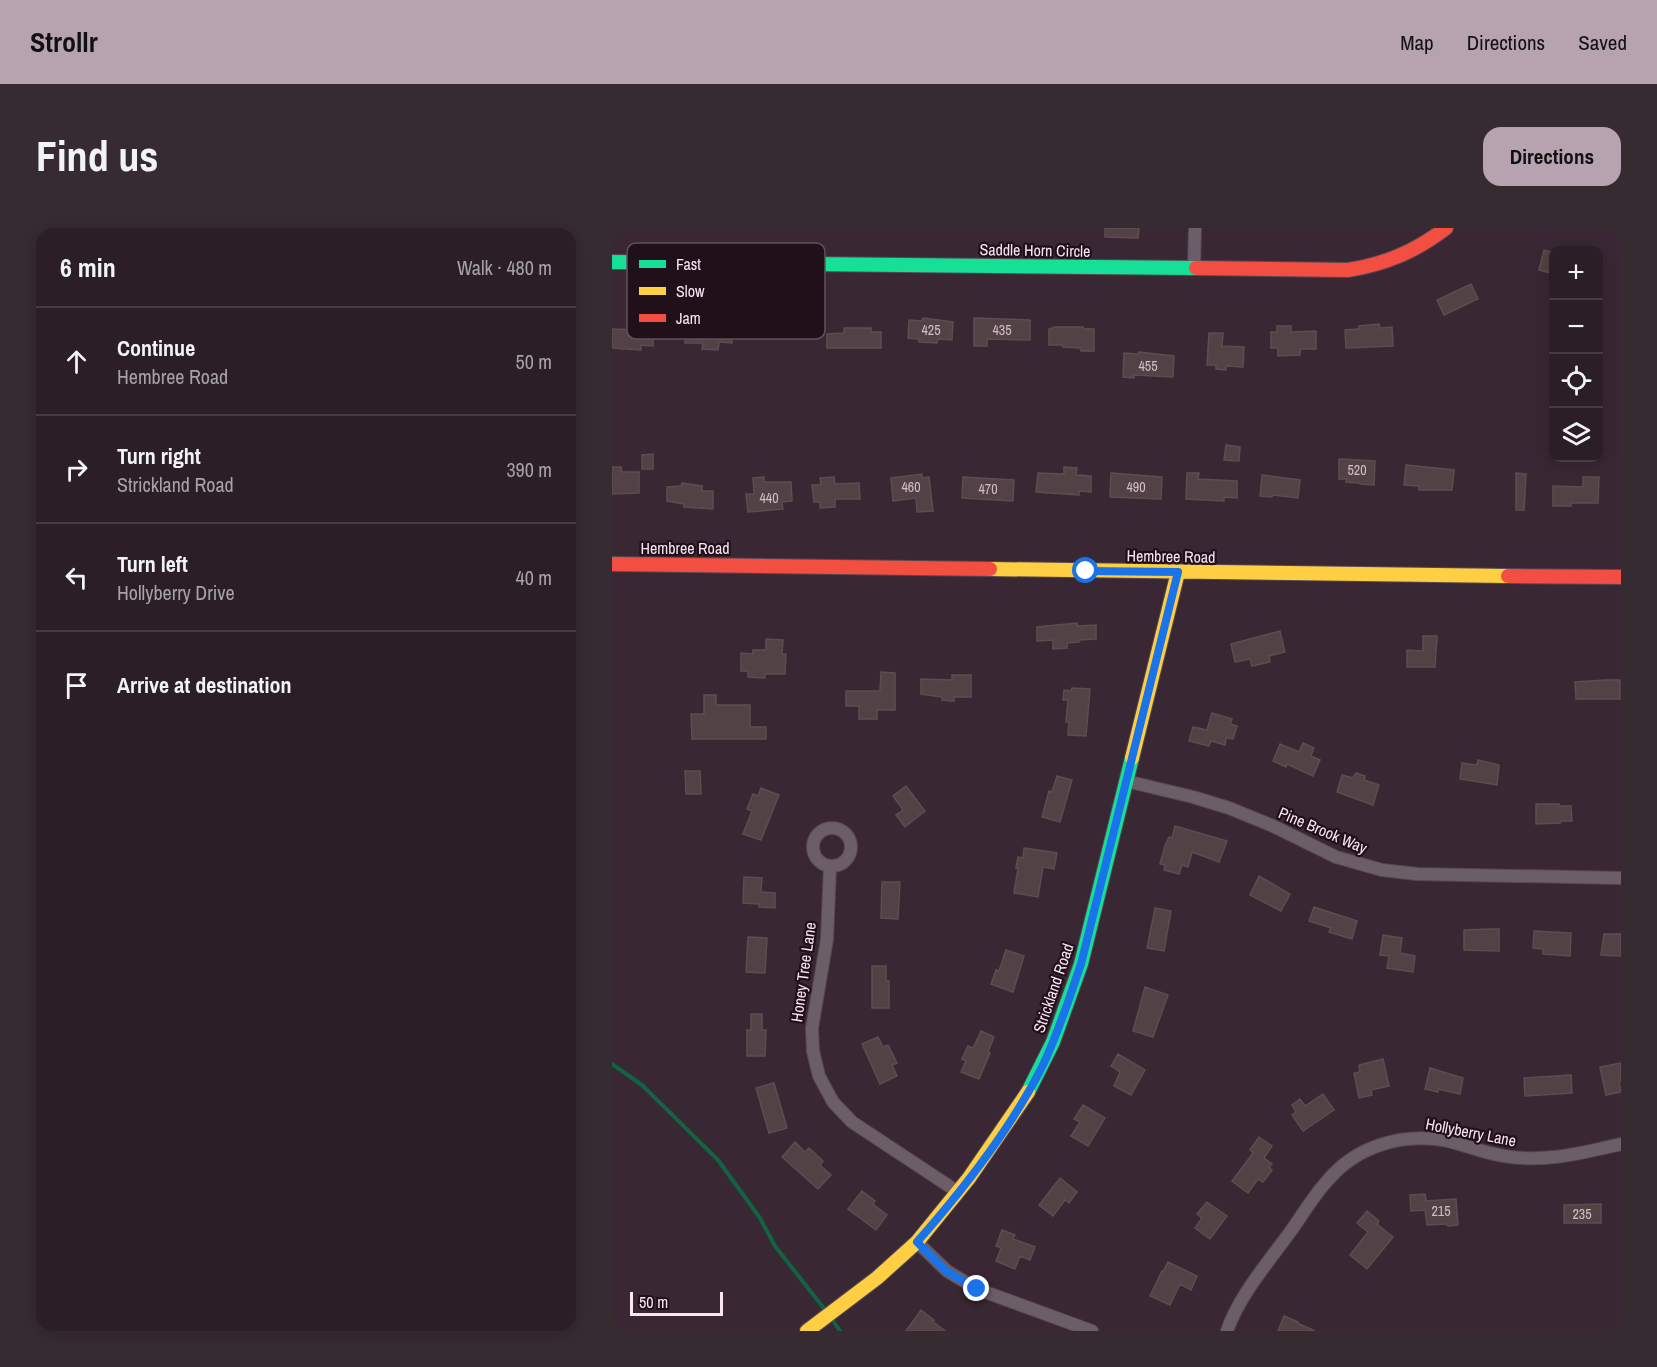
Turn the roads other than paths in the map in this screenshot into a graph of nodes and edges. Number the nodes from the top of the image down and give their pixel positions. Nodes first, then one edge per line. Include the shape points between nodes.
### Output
1 (1195, 228) edge
2 (1446, 228) edge
3 (612, 262) edge
4 (627, 262) edge
5 (825, 264) edge
6 (1194, 268) junction
7 (612, 564) edge
8 (1178, 572) junction
9 (1621, 577) edge
10 (1126, 781) junction
11 (830, 867) dead end
12 (1621, 878) edge
13 (1621, 1144) edge
14 (958, 1192) junction
15 (917, 1242) junction
16 (807, 1331) edge
17 (1092, 1331) edge
18 (1227, 1331) edge

1 - 6 street
2 - 6 street, Saddle Horn Circle via 1422,247 1392,262 1371,267
3 - 4 street, Saddle Horn Circle
5 - 6 street, Saddle Horn Circle
7 - 8 street, Hembree Road
8 - 9 street, Hembree Road
8 - 10 street, Strickland Road
10 - 12 street, Pine Brook Way via 1228,808 1336,857 1382,870
10 - 14 street, Strickland Road via 1081,964 1060,1027 1019,1107
11 - 14 street, Honey Tree Lane via 827,939 812,1028 819,1076 833,1102 852,1122
13 - 18 street, Hollyberry Lane via 1547,1159 1503,1156 1421,1138 1390,1141 1362,1152 1327,1180 1249,1289
14 - 15 street, Strickland Road
15 - 16 street, Strickland Road via 880,1276
15 - 17 street via 946,1271 977,1289

